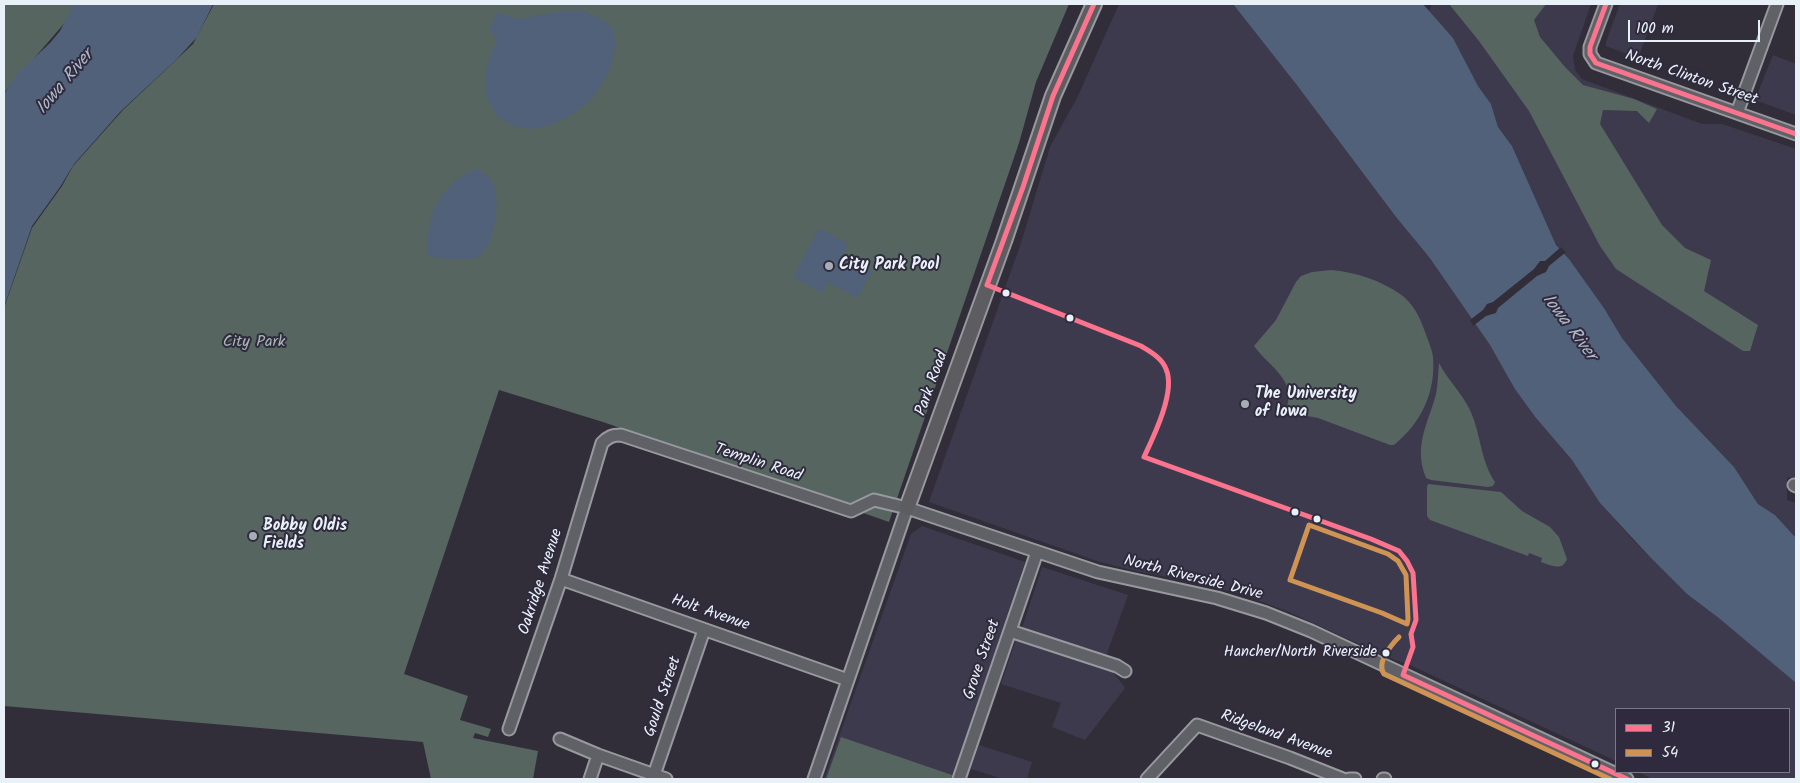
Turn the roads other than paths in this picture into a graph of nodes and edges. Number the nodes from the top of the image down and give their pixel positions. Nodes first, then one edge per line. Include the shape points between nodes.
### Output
1 (1094, 4) edge
2 (1606, 4) edge
3 (1777, 4) edge
4 (1737, 113) junction
5 (1796, 134) edge
6 (602, 443) joint
7 (906, 508) junction
8 (1037, 552) junction
9 (561, 579) junction
10 (704, 630) junction
11 (1010, 631) junction
12 (1125, 671) dead end
13 (848, 680) junction
14 (509, 729) dead end
15 (560, 739) dead end
16 (598, 755) junction
17 (654, 775) junction
18 (590, 779) edge
19 (666, 779) edge
20 (814, 779) edge
21 (959, 779) edge
22 (1146, 779) edge
23 (1342, 779) edge
24 (1349, 779) edge
25 (1355, 779) edge
26 (1627, 779) edge

1 - 7 main road, Park Road via 1053,96 1004,241
2 - 4 street, North Clinton Street via 1591,44 1590,54 1596,63
3 - 4 street
4 - 5 street, North Clinton Street
6 - 7 street, Templin Road via 608,437 620,435 851,511 874,500
6 - 9 street, Oakridge Avenue
7 - 8 street, North Riverside Drive
7 - 13 street, Park Road
8 - 11 street, Grove Street
8 - 26 street, North Riverside Drive via 1098,572 1217,598 1290,622
9 - 10 street, Holt Avenue
9 - 14 street, Oakridge Avenue
10 - 13 street, Holt Avenue
10 - 17 street, Gould Street
11 - 12 street
11 - 21 street, Grove Street
13 - 20 street, Park Road
15 - 16 street
16 - 17 street
16 - 18 street
17 - 19 street
22 - 23 street, Ridgeland Avenue via 1197,725
24 - 25 street

